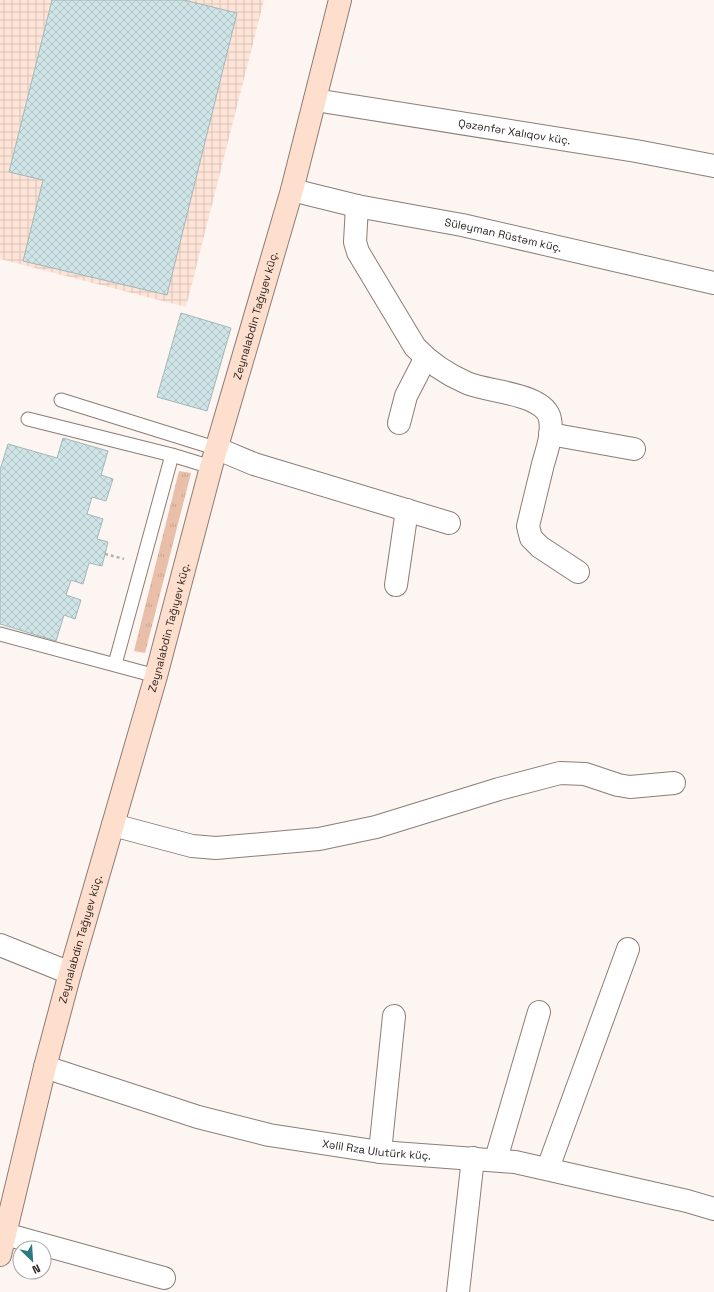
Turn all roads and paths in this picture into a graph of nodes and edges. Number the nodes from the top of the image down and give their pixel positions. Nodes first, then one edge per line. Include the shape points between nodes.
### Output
1 (340, 0) edge
2 (316, 100) junction
3 (714, 166) edge
4 (292, 190) junction
5 (357, 206) junction
6 (714, 283) edge
7 (425, 359) junction
8 (61, 400) dead end
9 (28, 419) dead end
10 (399, 423) dead end
11 (550, 434) junction
12 (634, 449) dead end
13 (172, 456) junction
14 (214, 458) junction
15 (407, 510) junction
16 (449, 523) dead end
17 (578, 572) dead end
18 (396, 585) dead end
19 (0, 634) edge
20 (115, 664) junction
21 (156, 676) junction
22 (674, 783) dead end
23 (113, 825) junction
24 (0, 945) edge
25 (628, 949) dead end
26 (70, 973) junction
27 (539, 1012) dead end
28 (394, 1016) dead end
29 (45, 1067) junction
30 (380, 1152) junction
31 (473, 1158) junction
32 (496, 1160) junction
33 (548, 1168) junction
34 (714, 1209) edge
35 (2, 1233) edge
36 (0, 1255) edge
37 (164, 1278) dead end
38 (458, 1292) edge

1 - 2 street, Zeynalabdin Tağıyev küç.
2 - 3 street, Qəzənfər Xalıqov küç.
2 - 4 street, Zeynalabdin Tağıyev küç.
4 - 5 street, Süleyman Rüstəm küç.
4 - 14 street, Zeynalabdin Tağıyev küç.
5 - 6 street, Süleyman Rüstəm küç. via 462,225
5 - 7 street via 355,242 358,252 415,347
7 - 10 street via 406,396
7 - 11 street via 444,373 468,384 532,400 543,406 550,418
8 - 14 lane
9 - 13 lane
11 - 12 street
11 - 17 street via 528,526 531,538 540,547
13 - 14 lane
13 - 20 lane
14 - 15 street via 254,464
14 - 21 street, Zeynalabdin Tağıyev küç.
15 - 16 street
15 - 18 street
19 - 20 lane
20 - 21 lane
21 - 23 street, Zeynalabdin Tağıyev küç.
22 - 23 street via 630,787 585,774 560,774 499,789 376,827 319,839 216,848 192,846
23 - 26 street, Zeynalabdin Tağıyev küç.
24 - 26 street
25 - 33 street
26 - 29 street, Zeynalabdin Tağıyev küç.
27 - 32 street
28 - 30 street
29 - 30 street, Xəlil Rza Ulutürk küç. via 198,1116 269,1135
29 - 35 street, Zeynalabdin Tağıyev küç.
30 - 31 street, Xəlil Rza Ulutürk küç.
31 - 32 street, Xəlil Rza Ulutürk küç.
31 - 38 street
32 - 33 street, Xəlil Rza Ulutürk küç.
33 - 34 street, Xəlil Rza Ulutürk küç.
35 - 36 street, Zeynalabdin Tağıyev küç.
35 - 37 street

